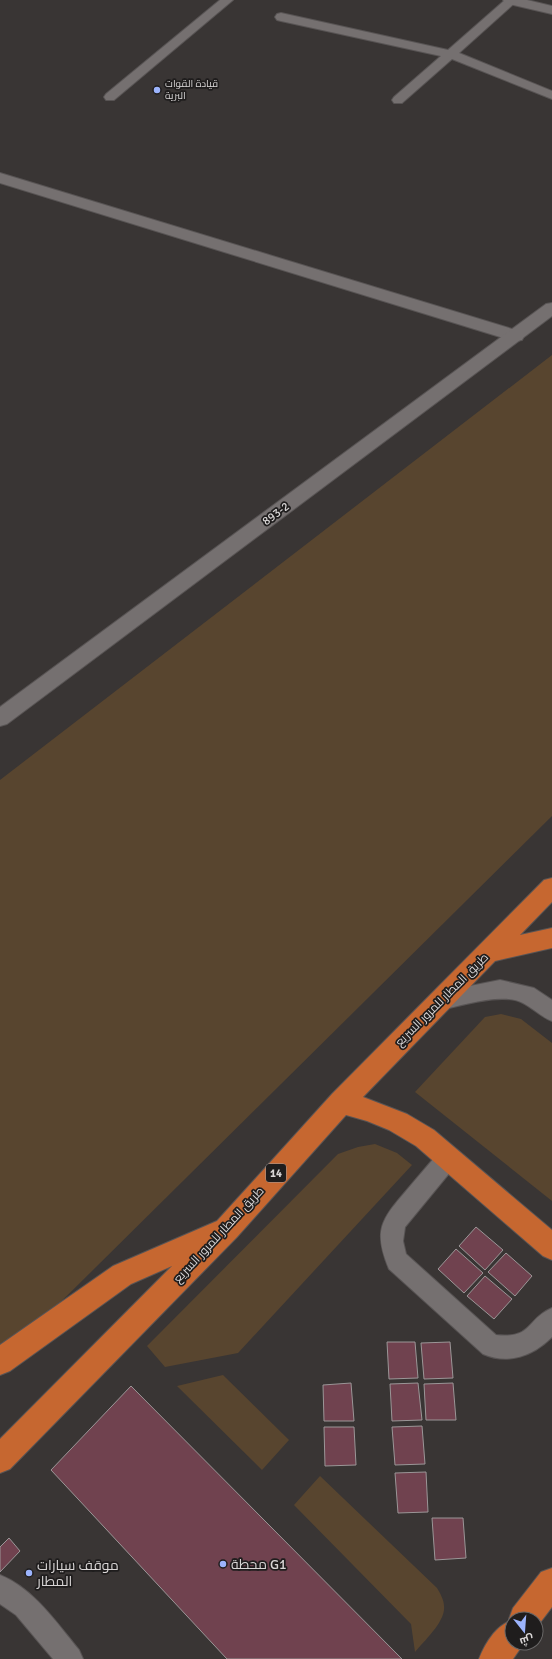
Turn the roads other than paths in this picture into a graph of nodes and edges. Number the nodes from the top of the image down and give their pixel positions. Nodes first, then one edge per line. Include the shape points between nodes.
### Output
1 (227, 0) edge
2 (511, 0) edge
3 (552, 10) edge
4 (281, 17) dead end
5 (451, 54) junction
6 (552, 95) edge
7 (110, 97) dead end
8 (398, 100) dead end
9 (0, 178) edge
10 (552, 308) edge
11 (516, 336) junction
12 (0, 718) edge
13 (552, 887) edge
14 (552, 938) edge
15 (489, 952) junction
16 (440, 1002) junction
17 (552, 1012) edge
18 (341, 1102) junction
19 (448, 1158) junction
20 (228, 1228) junction
21 (552, 1247) edge
22 (552, 1320) edge
23 (0, 1361) edge
24 (0, 1459) edge
25 (552, 1582) edge
26 (0, 1588) edge
27 (530, 1611) edge
28 (504, 1646) edge
29 (70, 1659) edge
30 (494, 1659) edge

1 - 7 lane
2 - 3 street
2 - 5 lane
4 - 5 lane
5 - 6 lane
5 - 8 lane
9 - 11 street
10 - 11 street, 893-2
11 - 12 street, 893-2
13 - 15 highway, طريق المطار للمرور السريع / 14
14 - 15 highway
15 - 16 highway, طريق المطار للمرور السريع / 14
16 - 17 lane via 500,989 527,994
16 - 18 highway, طريق المطار للمرور السريع / 14
18 - 19 highway via 370,1110 398,1122 425,1138
18 - 20 highway, طريق المطار للمرور السريع / 14
19 - 21 highway
19 - 22 lane via 395,1221 391,1241 397,1261 491,1346 507,1348 527,1344
20 - 23 highway via 122,1275
20 - 24 highway, طريق المطار للمرور السريع / 14
25 - 27 highway
26 - 29 lane via 25,1606
28 - 30 highway

